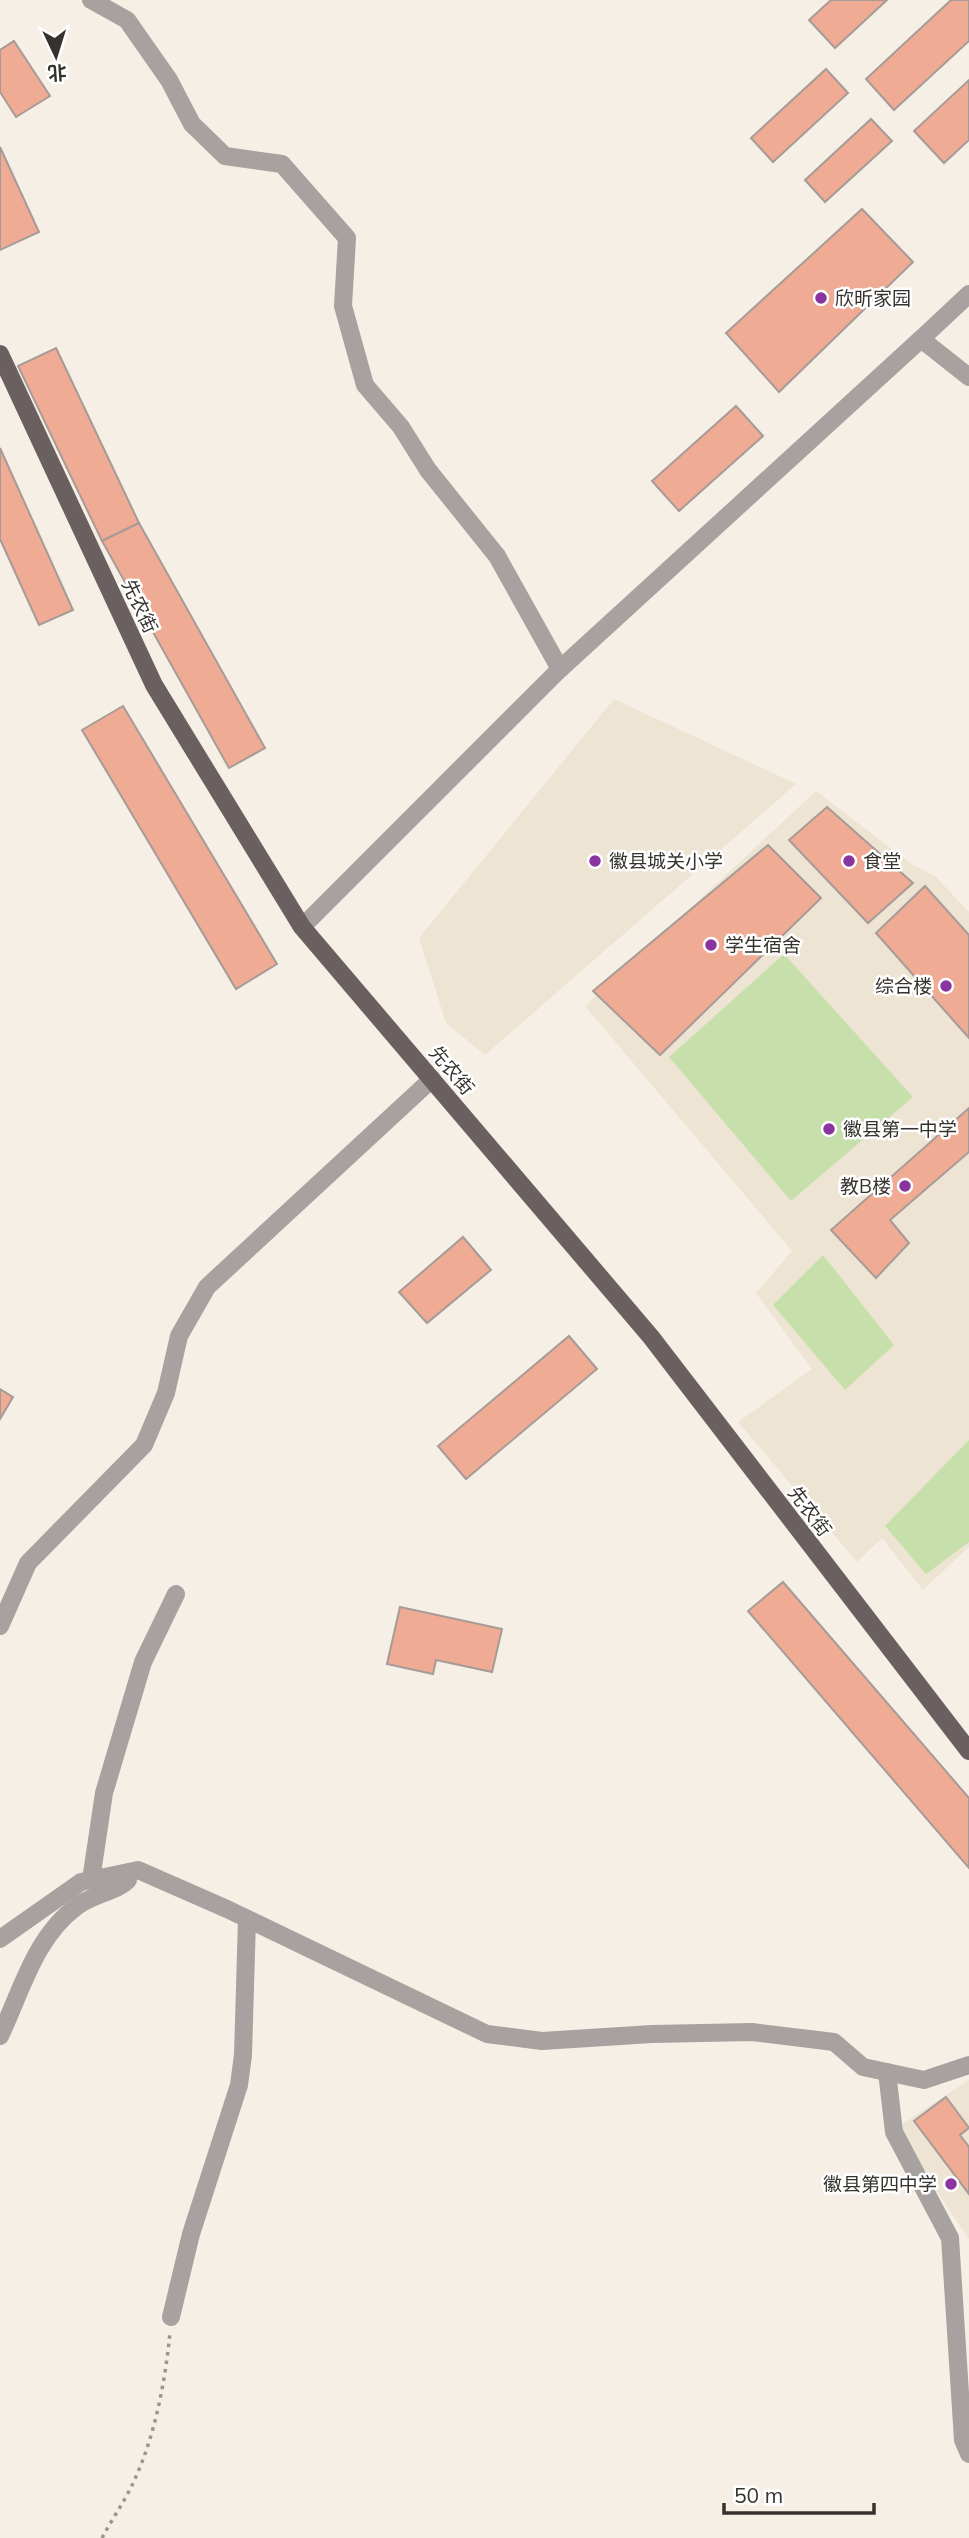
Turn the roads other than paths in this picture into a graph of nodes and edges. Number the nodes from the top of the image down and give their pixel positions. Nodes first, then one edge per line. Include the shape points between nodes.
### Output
1 (91, 0) edge
2 (969, 294) edge
3 (921, 339) junction
4 (0, 354) edge
5 (969, 377) edge
6 (560, 669) junction
7 (302, 927) junction
8 (432, 1079) junction
9 (176, 1594) dead end
10 (0, 1626) edge
11 (966, 1742) edge
12 (138, 1870) junction
13 (91, 1880) junction
14 (247, 1919) junction
15 (0, 1939) edge
16 (0, 2036) edge
17 (969, 2065) edge
18 (887, 2072) junction
19 (172, 2317) road end
20 (969, 2454) edge

1 - 6 street via 127,20 169,80 192,124 225,156 282,164 347,238 343,306 365,385 497,556
2 - 3 street
3 - 5 street
3 - 6 street
4 - 7 main road, 先农街 via 154,685
6 - 7 street
7 - 8 main road, 先农街
8 - 10 street via 207,1287 179,1336 166,1393 144,1445 28,1563
8 - 11 main road, 先农街 via 651,1337
9 - 13 street via 144,1662 104,1793
12 - 13 street
12 - 14 street
12 - 16 street via 124,1884 78,1905 53,1928
13 - 15 street via 80,1882
14 - 18 street via 487,2034 542,2041 752,2032 834,2042 863,2067
14 - 19 street via 239,2085 191,2234
17 - 18 street via 924,2080
18 - 20 street via 894,2132 950,2238 964,2440

